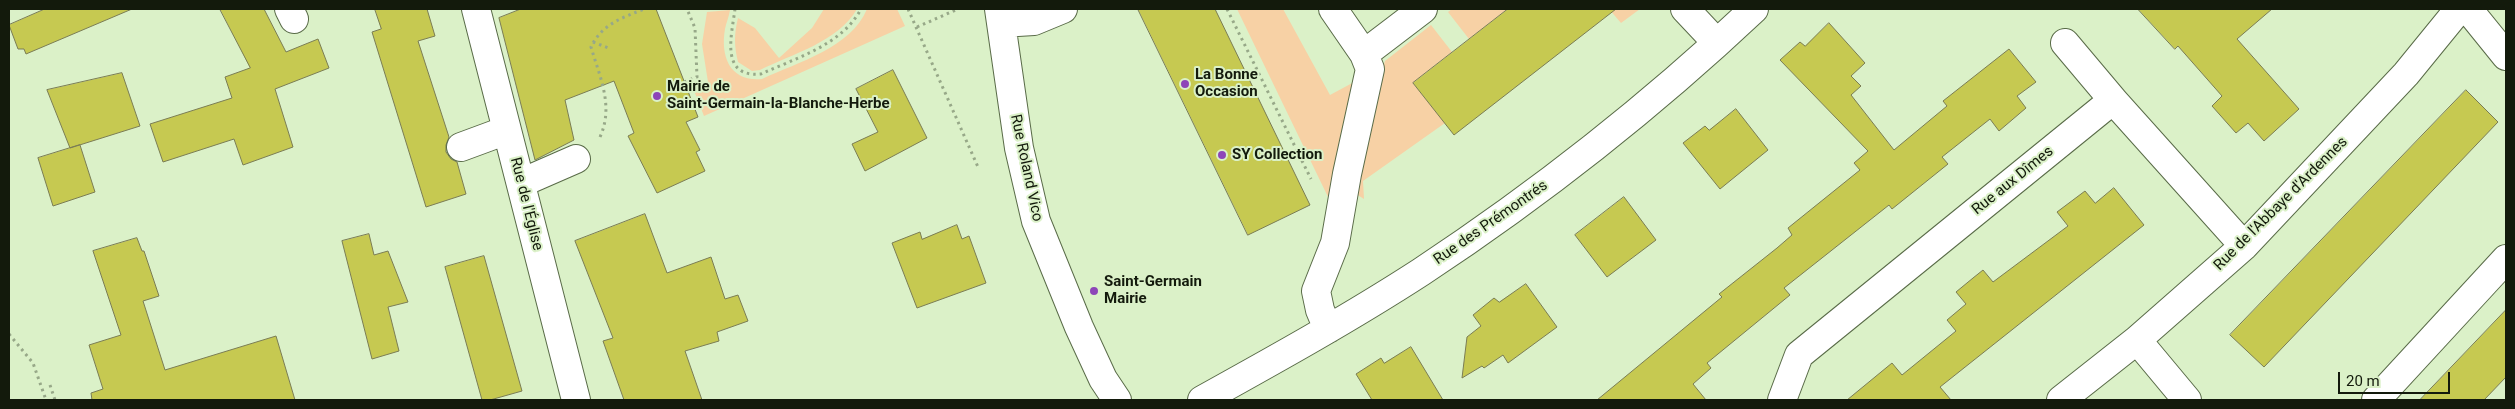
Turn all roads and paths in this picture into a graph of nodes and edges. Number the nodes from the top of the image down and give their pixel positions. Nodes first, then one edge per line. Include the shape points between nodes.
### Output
1 (476, 9) edge
2 (644, 9) edge
3 (687, 9) edge
4 (735, 9) edge
5 (861, 9) edge
6 (908, 9) edge
7 (958, 9) edge
8 (1063, 9) edge
9 (1227, 9) edge
10 (1333, 9) edge
11 (1423, 9) edge
12 (1684, 9) edge
13 (1754, 9) edge
14 (2459, 9) edge
15 (2468, 9) edge
16 (1000, 16) edge
17 (917, 27) junction
18 (593, 42) junction
19 (1717, 43) junction
20 (2065, 43) dead end
21 (611, 49) dead end
22 (1364, 54) junction
23 (2506, 56) edge
24 (684, 82) dead end
25 (2114, 100) junction
26 (507, 130) junction
27 (460, 147) dead end
28 (576, 159) joint
29 (978, 167) dead end
30 (521, 183) junction
31 (1339, 221) junction
32 (2244, 246) junction
33 (2502, 273) edge
34 (1328, 329) junction
35 (9, 334) edge
36 (2137, 340) junction
37 (50, 385) dead end
38 (46, 400) edge
39 (55, 400) edge
40 (576, 400) edge
41 (1117, 400) edge
42 (1202, 400) edge
43 (1782, 400) edge
44 (2061, 400) edge
45 (2187, 400) edge
46 (2376, 400) edge

1 - 26 street, Rue de l'Église
2 - 18 path via 608,25
3 - 24 path via 695,28 697,77
4 - 5 path via 730,31 731,53 734,64 752,75 761,74 833,40 854,21
6 - 17 path
7 - 17 path
8 - 16 street via 1034,21
9 - 31 path via 1322,201
10 - 22 street
11 - 22 street
12 - 19 street
13 - 19 street, Rue des Prémontrés
14 - 32 street, Rue de l'Abbaye d'Ardennes via 2406,74
15 - 23 street
16 - 41 street, Rue Roland Vico via 1019,148 1036,221 1079,327
17 - 29 path via 943,93
18 - 21 path
18 - 28 path via 591,47 608,103 604,127 596,145
19 - 34 street, Rue des Prémontrés via 1642,109 1549,182 1420,273
20 - 25 street
22 - 31 street via 1370,69
25 - 32 street
25 - 43 street, Rue aux Dîmes via 1799,355
26 - 27 street
26 - 30 street, Rue de l'Église
28 - 30 street
30 - 40 street, Rue de l'Église
31 - 34 street via 1335,243 1316,291
32 - 36 street, Rue de l'Abbaye d'Ardennes
33 - 46 street
34 - 42 street, Rue des Prémontrés
35 - 38 path via 33,363
36 - 44 street, Rue de l'Abbaye d'Ardennes
36 - 45 street
37 - 39 path

